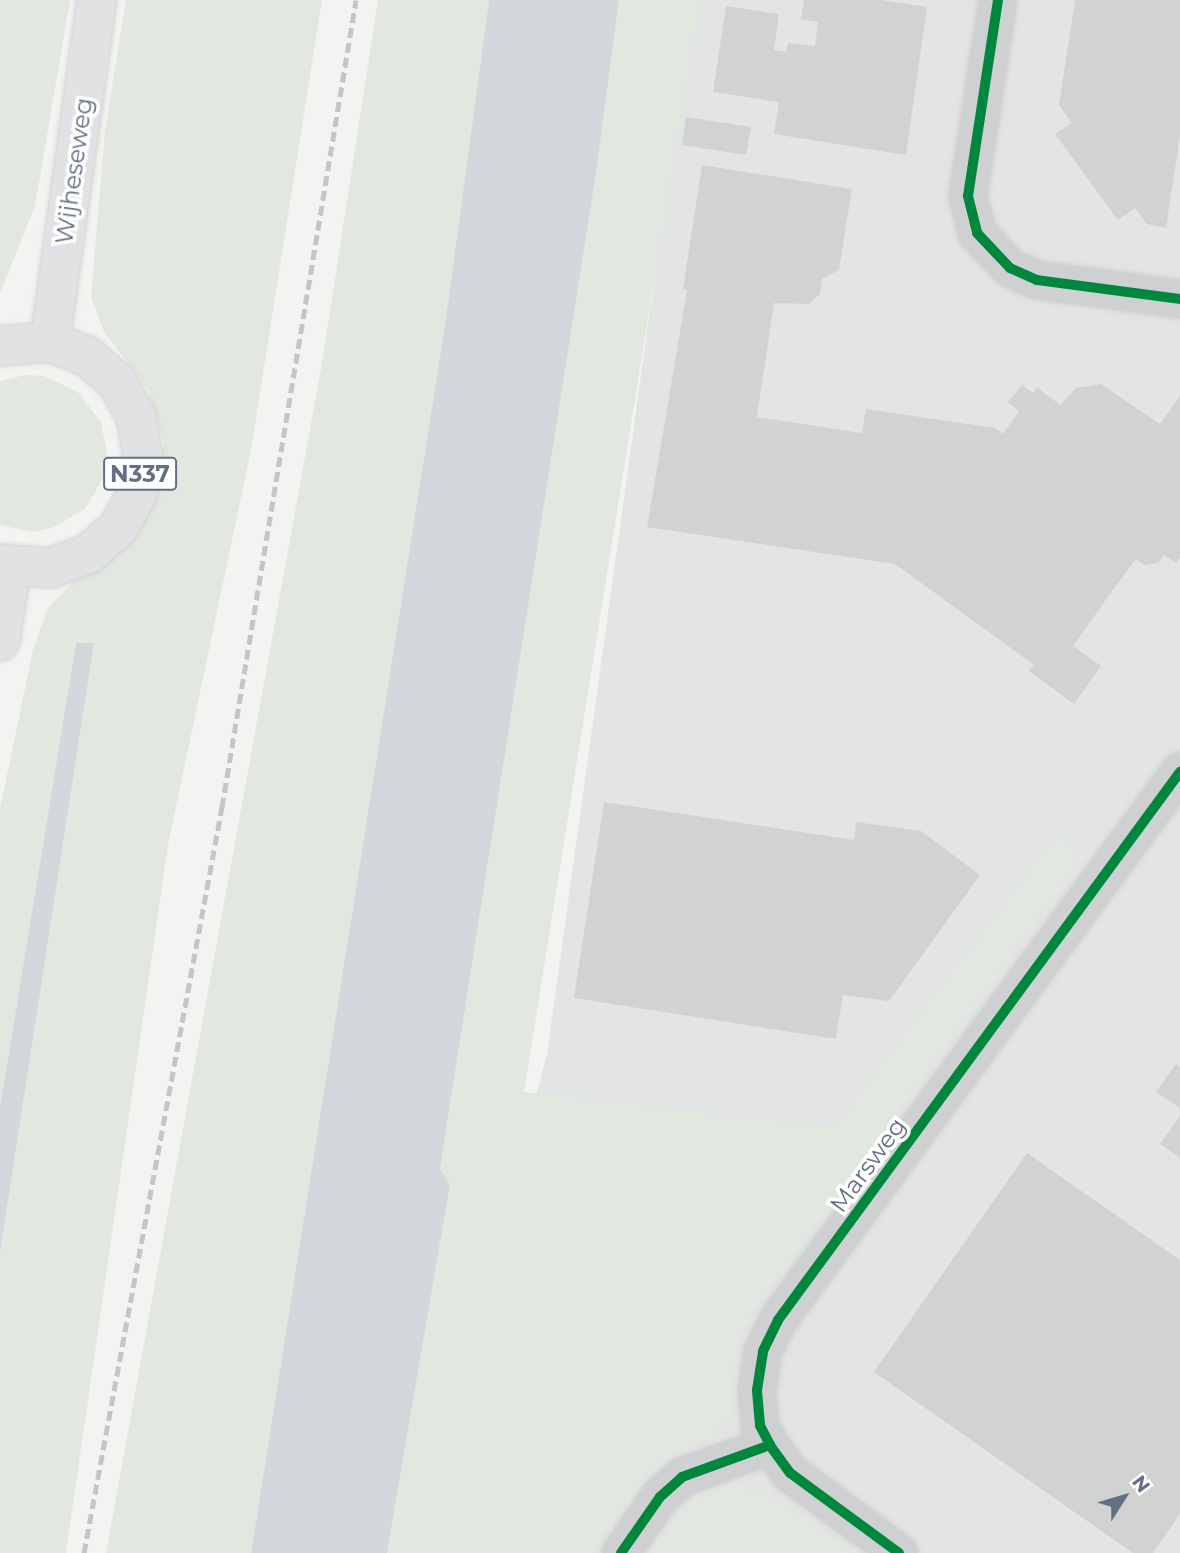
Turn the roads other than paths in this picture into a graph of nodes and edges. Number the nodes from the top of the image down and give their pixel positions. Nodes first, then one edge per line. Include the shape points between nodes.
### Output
1 (97, 0) edge
2 (998, 0) edge
3 (1180, 299) edge
4 (50, 342) junction
5 (0, 346) edge
6 (6, 566) edge
7 (0, 641) edge
8 (1180, 772) edge
9 (770, 1445) junction
10 (621, 1553) edge
11 (899, 1553) edge

1 - 4 main road, Wijheseweg
2 - 3 street via 968,196 977,233 1010,268 1037,280
4 - 5 main road, N337
4 - 6 main road, N337 via 87,356 117,382 136,416 141,442 137,494 118,528 88,554 51,568
6 - 7 main road, N337
8 - 9 street, Marsweg via 778,1320 763,1351 757,1390 760,1425
9 - 10 street via 682,1477 660,1497
9 - 11 street, Marsweg via 790,1473

